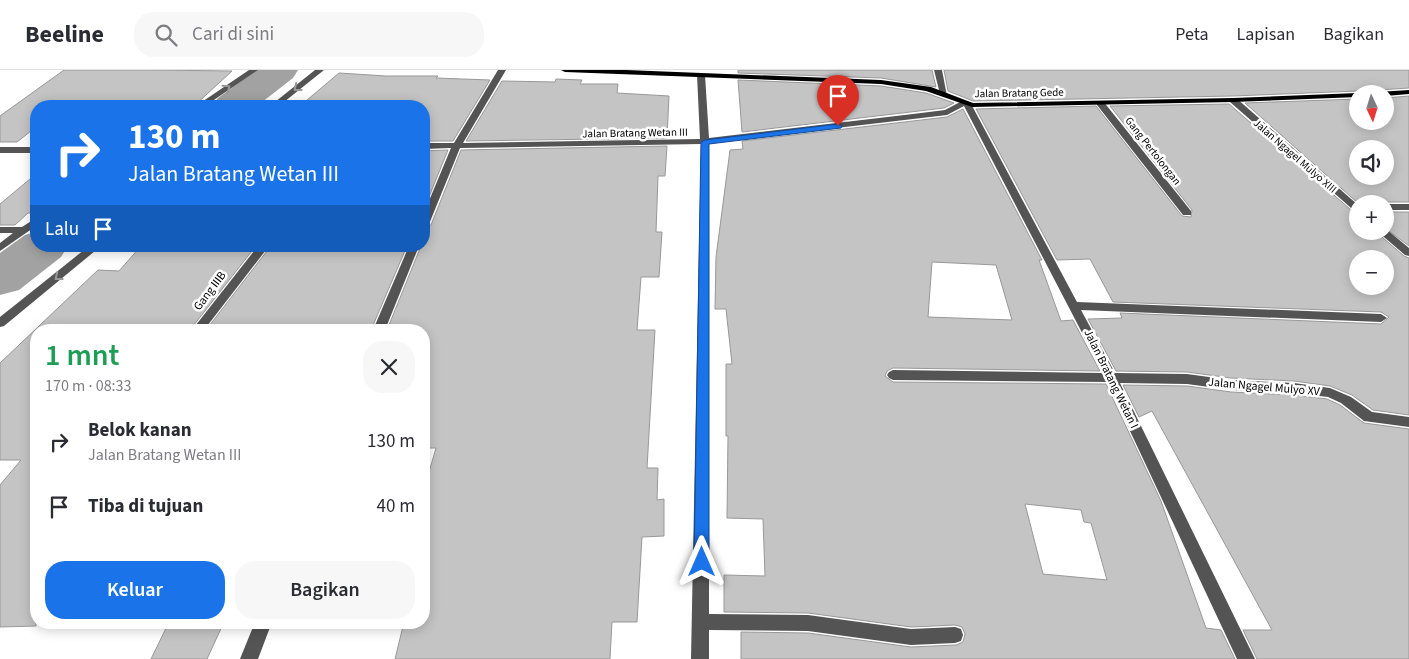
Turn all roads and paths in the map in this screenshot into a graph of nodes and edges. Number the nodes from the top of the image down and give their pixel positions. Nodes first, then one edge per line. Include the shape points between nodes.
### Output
1 (254, 70) edge
2 (320, 70) edge
3 (502, 70) edge
4 (565, 70) edge
5 (938, 70) edge
6 (701, 75) junction
7 (1409, 92) edge
8 (1394, 93) edge
9 (944, 94) junction
10 (1349, 95) edge
11 (209, 100) edge
12 (282, 100) edge
13 (1233, 100) junction
14 (1100, 103) junction
15 (964, 104) junction
16 (705, 142) junction
17 (430, 146) edge
18 (456, 147) junction
19 (0, 150) edge
20 (30, 150) edge
21 (1349, 203) edge
22 (1394, 207) edge
23 (1409, 207) edge
24 (430, 210) edge
25 (1187, 213) dead end
26 (30, 226) edge
27 (0, 230) edge
28 (24, 230) junction
29 (1393, 240) edge
30 (0, 248) edge
31 (89, 252) edge
32 (259, 252) edge
33 (412, 252) edge
34 (1409, 253) edge
35 (1075, 306) junction
36 (1381, 318) dead end
37 (0, 323) edge
38 (203, 324) edge
39 (382, 324) edge
40 (892, 375) dead end
41 (1112, 377) junction
42 (1409, 422) edge
43 (701, 622) junction
44 (261, 629) edge
45 (956, 635) dead end
46 (249, 659) edge
47 (700, 659) edge
48 (1246, 659) edge

11 -> 1 street
2 -> 12 street
3 - 18 street
4 - 6 main road, Jalan Bratang Gede
5 - 9 street
6 - 9 main road, Jalan Bratang Gede via 881,82
6 - 16 street
7 - 8 main road
9 - 15 main road, Jalan Bratang Gede
10 - 13 main road, Jalan Bratang Gede
13 - 14 main road, Jalan Bratang Gede
13 - 21 street, Jalan Ngagel Mulyo XIII
14 - 15 main road, Jalan Bratang Gede
14 - 25 street, Gang Pertolongan
15 - 16 street, Jalan Bratang Wetan III via 947,112 913,117
15 - 35 street, Jalan Bratang Wetan I
16 - 18 street, Jalan Bratang Wetan III
16 - 43 street
17 - 18 street, Jalan Bratang Wetan III
18 - 24 street
19 - 20 street
22 - 23 street
26 - 28 street
27 - 28 street
28 - 30 street
29 - 34 street
31 -> 37 street
32 - 38 street, Gang IIIB
33 - 39 street
35 - 36 street
35 - 41 street, Jalan Bratang Wetan I
40 - 41 street, Jalan Ngagel Mulyo XV
41 - 42 street, Jalan Ngagel Mulyo XV via 1187,379 1330,393 1369,417
41 - 48 street, Jalan Bratang Wetan I
43 - 45 street via 808,623 911,637
43 - 47 street
44 - 46 street

